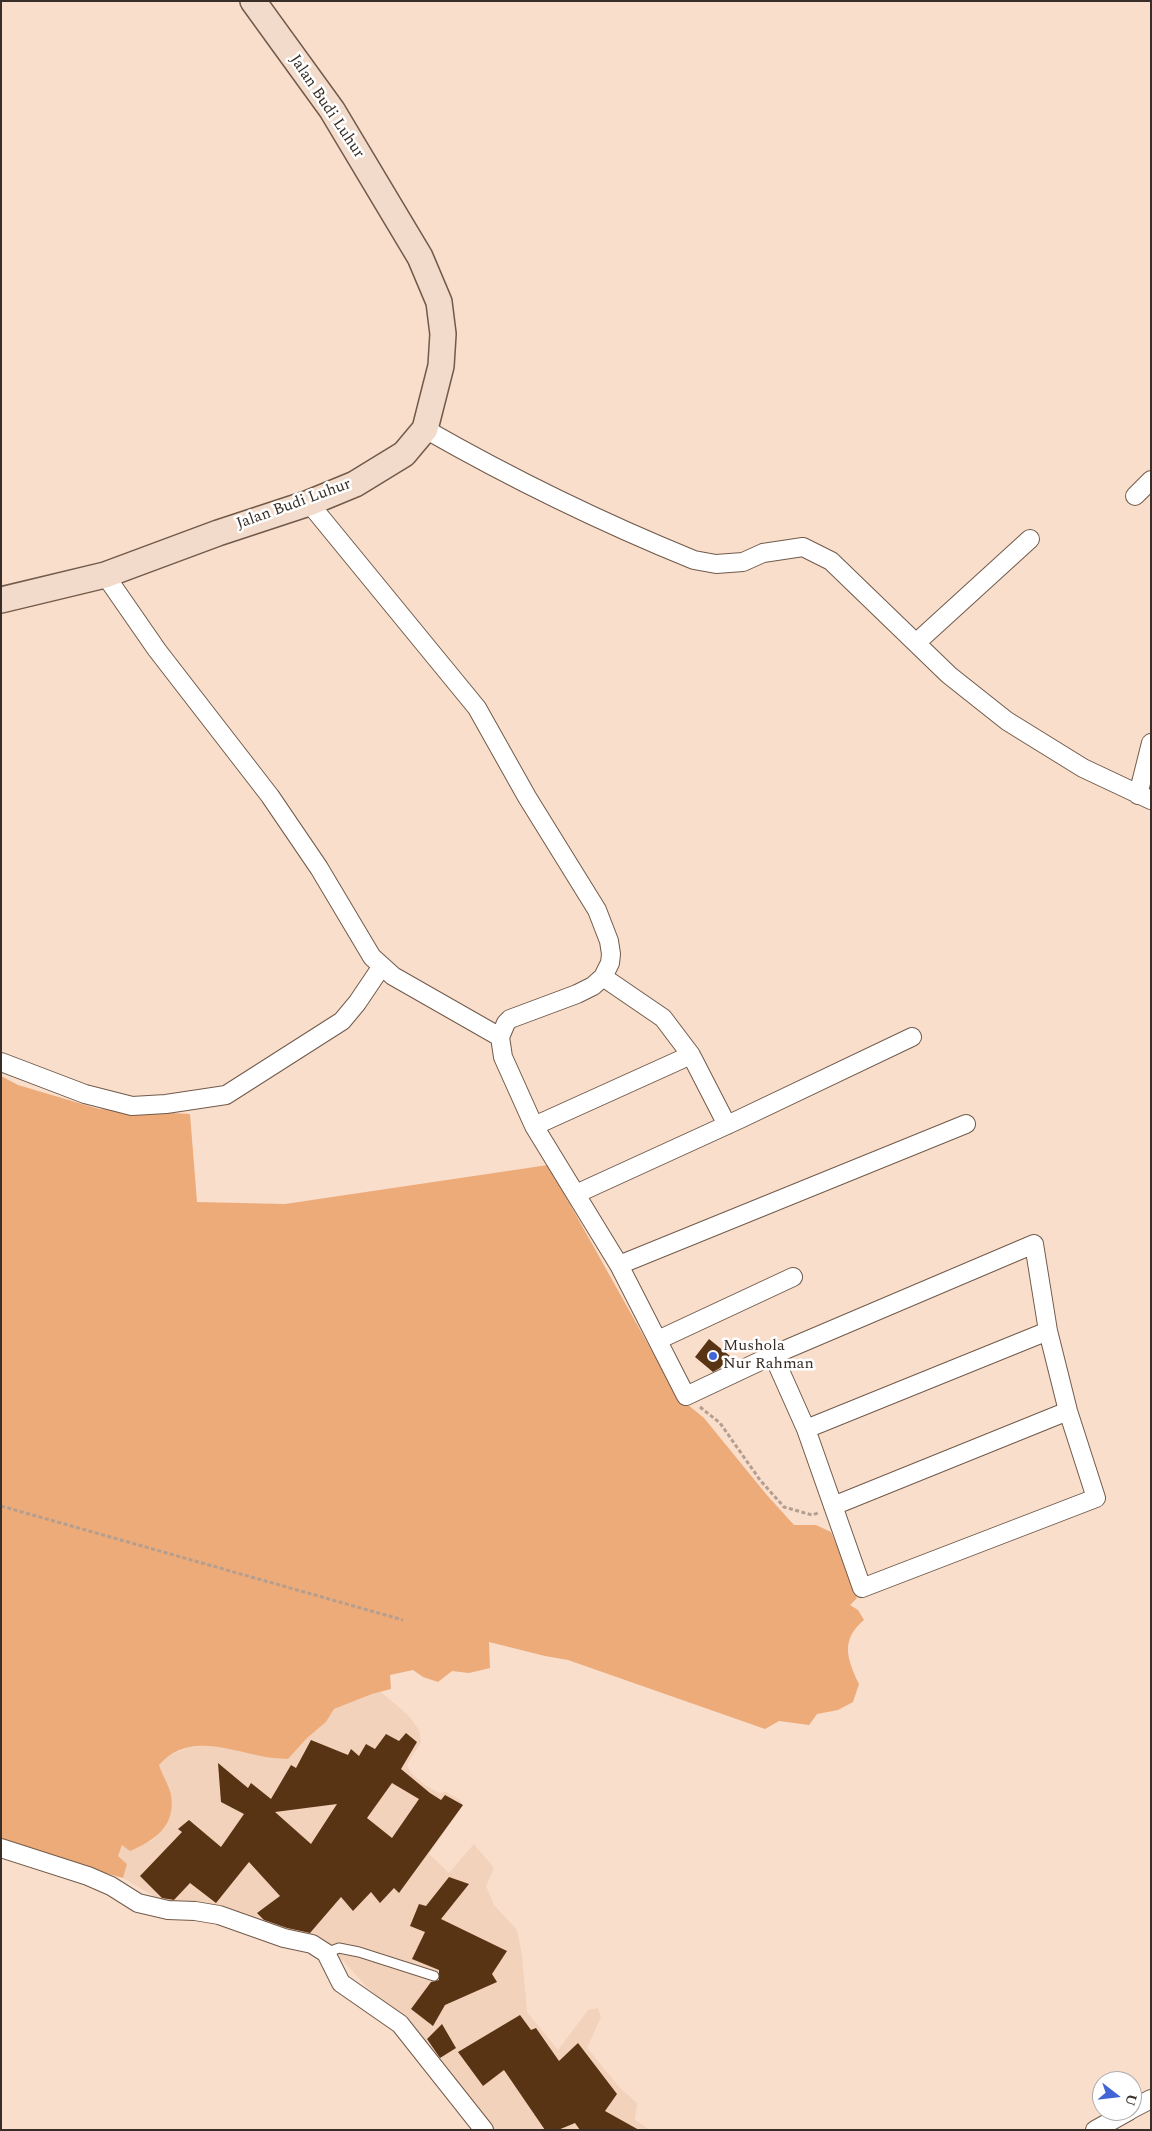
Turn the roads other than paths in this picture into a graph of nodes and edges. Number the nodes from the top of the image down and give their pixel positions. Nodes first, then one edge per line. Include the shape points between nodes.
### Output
1 (254, 1) edge
2 (425, 429) junction
3 (1151, 480) edge
4 (1135, 496) dead end
5 (309, 503) junction
6 (1030, 539) dead end
7 (105, 575) junction
8 (1, 600) edge
9 (916, 643) junction
10 (1151, 743) edge
11 (1144, 798) edge
12 (382, 966) junction
13 (603, 978) junction
14 (500, 1037) junction
15 (912, 1037) dead end
16 (691, 1055) junction
17 (1, 1062) edge
18 (966, 1124) dead end
19 (727, 1125) junction
20 (534, 1126) junction
21 (576, 1194) junction
22 (619, 1265) junction
23 (793, 1277) dead end
24 (1048, 1331) junction
25 (658, 1340) junction
26 (773, 1355) junction
27 (1068, 1411) junction
28 (806, 1429) junction
29 (833, 1506) junction
30 (1, 1848) edge
31 (326, 1953) junction
32 (434, 1976) dead end
33 (1111, 2121) edge
34 (484, 2130) edge
35 (1095, 2130) edge

1 - 2 main road, Jalan Budi Luhur via 332,110 420,257 439,302 442,366
2 - 5 main road, Jalan Budi Luhur via 404,454 355,484
2 - 9 street via 524,482 694,560 716,564 743,562 763,553 803,547 816,552 831,561
3 - 4 street
5 - 7 main road, Jalan Budi Luhur
5 - 13 street via 478,708 527,797 597,910 611,954
6 - 9 street
7 - 8 main road, Jalan Budi Luhur
7 - 12 street via 157,650 270,796 319,868 372,957
9 - 11 street via 949,675 1007,721 1082,768
10 - 11 street
12 - 14 street via 393,976
12 - 17 street via 342,1021 226,1095 132,1106 85,1094
13 - 14 street via 577,994 510,1019
13 - 16 street via 663,1018
14 - 20 street via 503,1057
15 - 19 street
16 - 19 street
16 - 20 street
18 - 22 street
19 - 21 street
20 - 21 street
21 - 22 street
22 - 25 street
23 - 25 street
24 - 26 street via 1034,1244
24 - 27 street
24 - 28 street
25 - 26 street via 686,1396
26 - 28 street
27 - 29 street
27 - 29 street via 1096,1498 862,1588
28 - 29 street
30 - 31 street via 88,1876 138,1903 168,1910 195,1910 219,1915 284,1938 312,1944
31 - 32 lane via 339,1948 359,1952
31 - 34 street via 341,1983 400,2024
33 - 35 street

